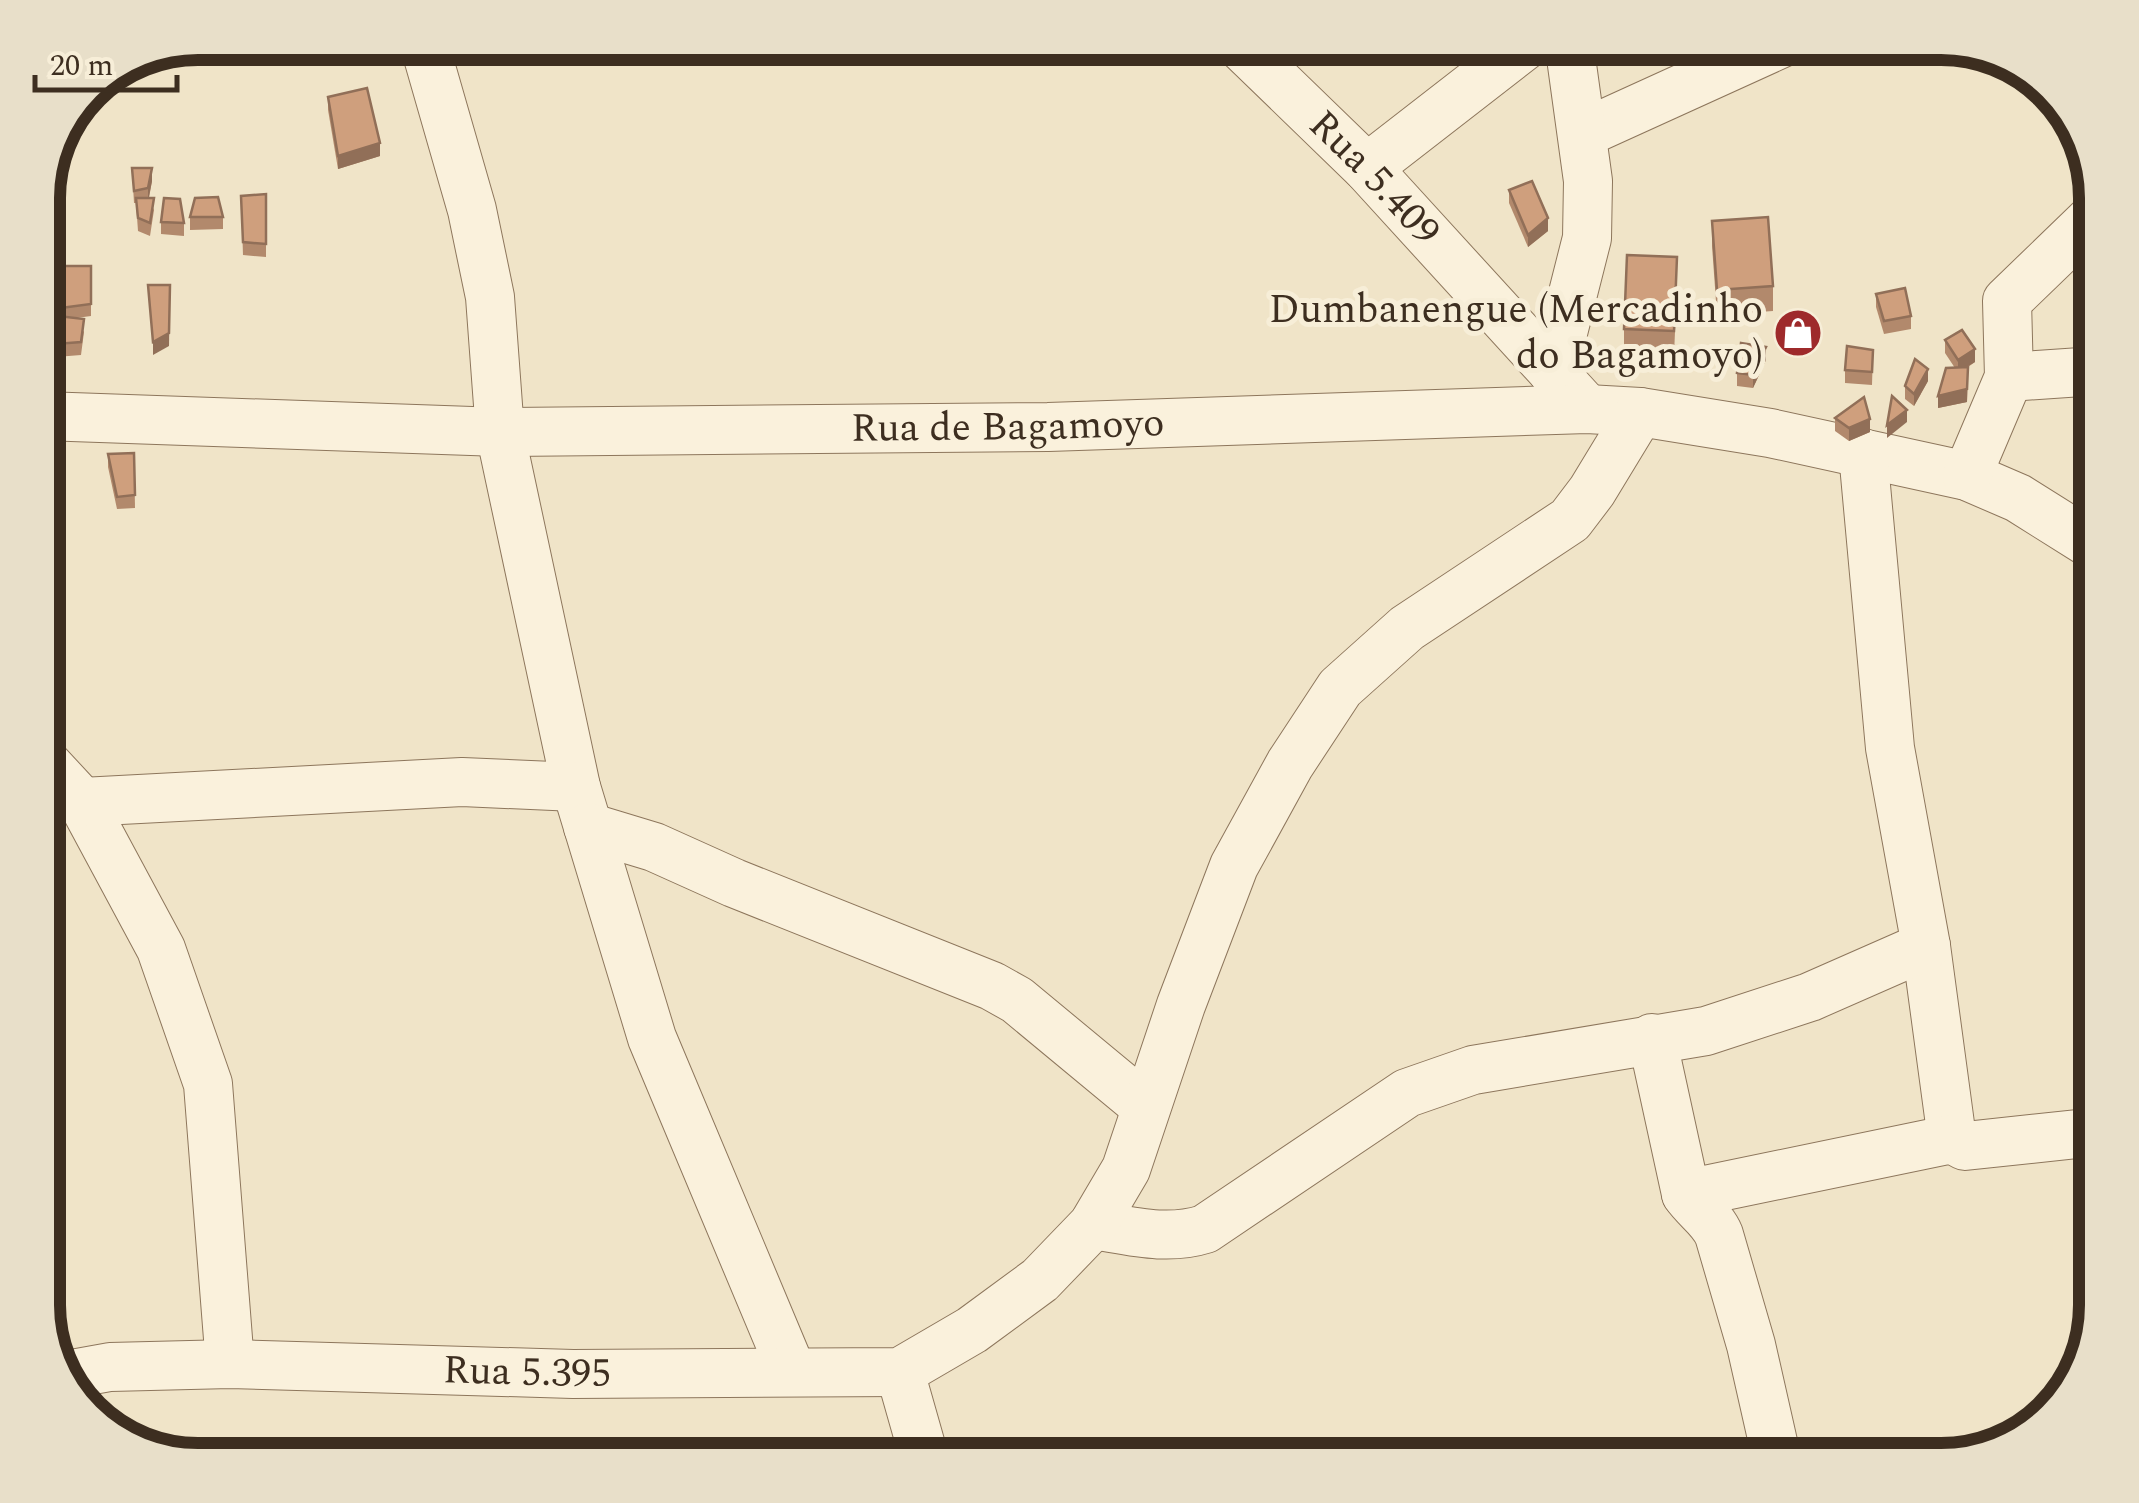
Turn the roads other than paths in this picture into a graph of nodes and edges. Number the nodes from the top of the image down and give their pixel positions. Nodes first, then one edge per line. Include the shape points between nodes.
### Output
1 (429, 60) edge
2 (1256, 60) edge
3 (1533, 60) edge
4 (1563, 60) edge
5 (1743, 60) edge
6 (1582, 134) junction
7 (1367, 168) junction
8 (2079, 231) edge
9 (1553, 372) junction
10 (2079, 372) edge
11 (2010, 377) junction
12 (1586, 408) junction
13 (1640, 412) junction
14 (60, 417) edge
15 (500, 432) junction
16 (1864, 453) junction
17 (1967, 476) junction
18 (2079, 536) edge
19 (60, 778) edge
20 (82, 802) junction
21 (582, 807) junction
22 (1926, 946) junction
23 (1652, 1038) junction
24 (1145, 1106) junction
25 (2079, 1134) edge
26 (1952, 1140) junction
27 (1686, 1194) junction
28 (1093, 1224) junction
29 (230, 1364) junction
30 (78, 1372) edge
31 (792, 1372) junction
32 (900, 1372) junction
33 (920, 1443) edge
34 (1772, 1443) edge

1 - 15 street via 490,297
2 - 7 street, Rua 5.409
3 - 7 street
4 - 6 street
5 - 6 street
6 - 9 street via 1588,238
7 - 9 street, Rua 5.409
8 - 11 street via 2007,301
9 - 12 street, Rua 5.409
10 - 11 street
11 - 17 street
12 - 13 street, Rua de Bagamoyo
12 - 15 street, Rua de Bagamoyo via 1048,427
13 - 16 street, Rua de Bagamoyo
13 - 24 street via 1570,520 1408,628 1340,688 1234,866
14 - 15 street, Rua de Bagamoyo
15 - 21 street
16 - 17 street, Rua de Bagamoyo
16 - 22 street via 1890,748
17 - 18 street, Rua de Bagamoyo
19 - 20 street
20 - 21 street via 462,782
20 - 29 street via 161,949 208,1084
21 - 24 street via 734,883 992,986
21 - 31 street via 652,1038
22 - 23 street via 1810,997 1706,1031
22 - 26 street
23 - 27 street
23 - 28 street via 1472,1070 1407,1093 1205,1229 1184,1236
24 - 28 street via 1126,1169
25 - 26 street via 1965,1146
26 - 27 street
27 - 34 street via 1719,1235
28 - 32 street via 1040,1280
29 - 30 street, Rua 5.395
29 - 31 street, Rua 5.395 via 572,1374
31 - 32 street, Rua 5.395
32 - 33 street

